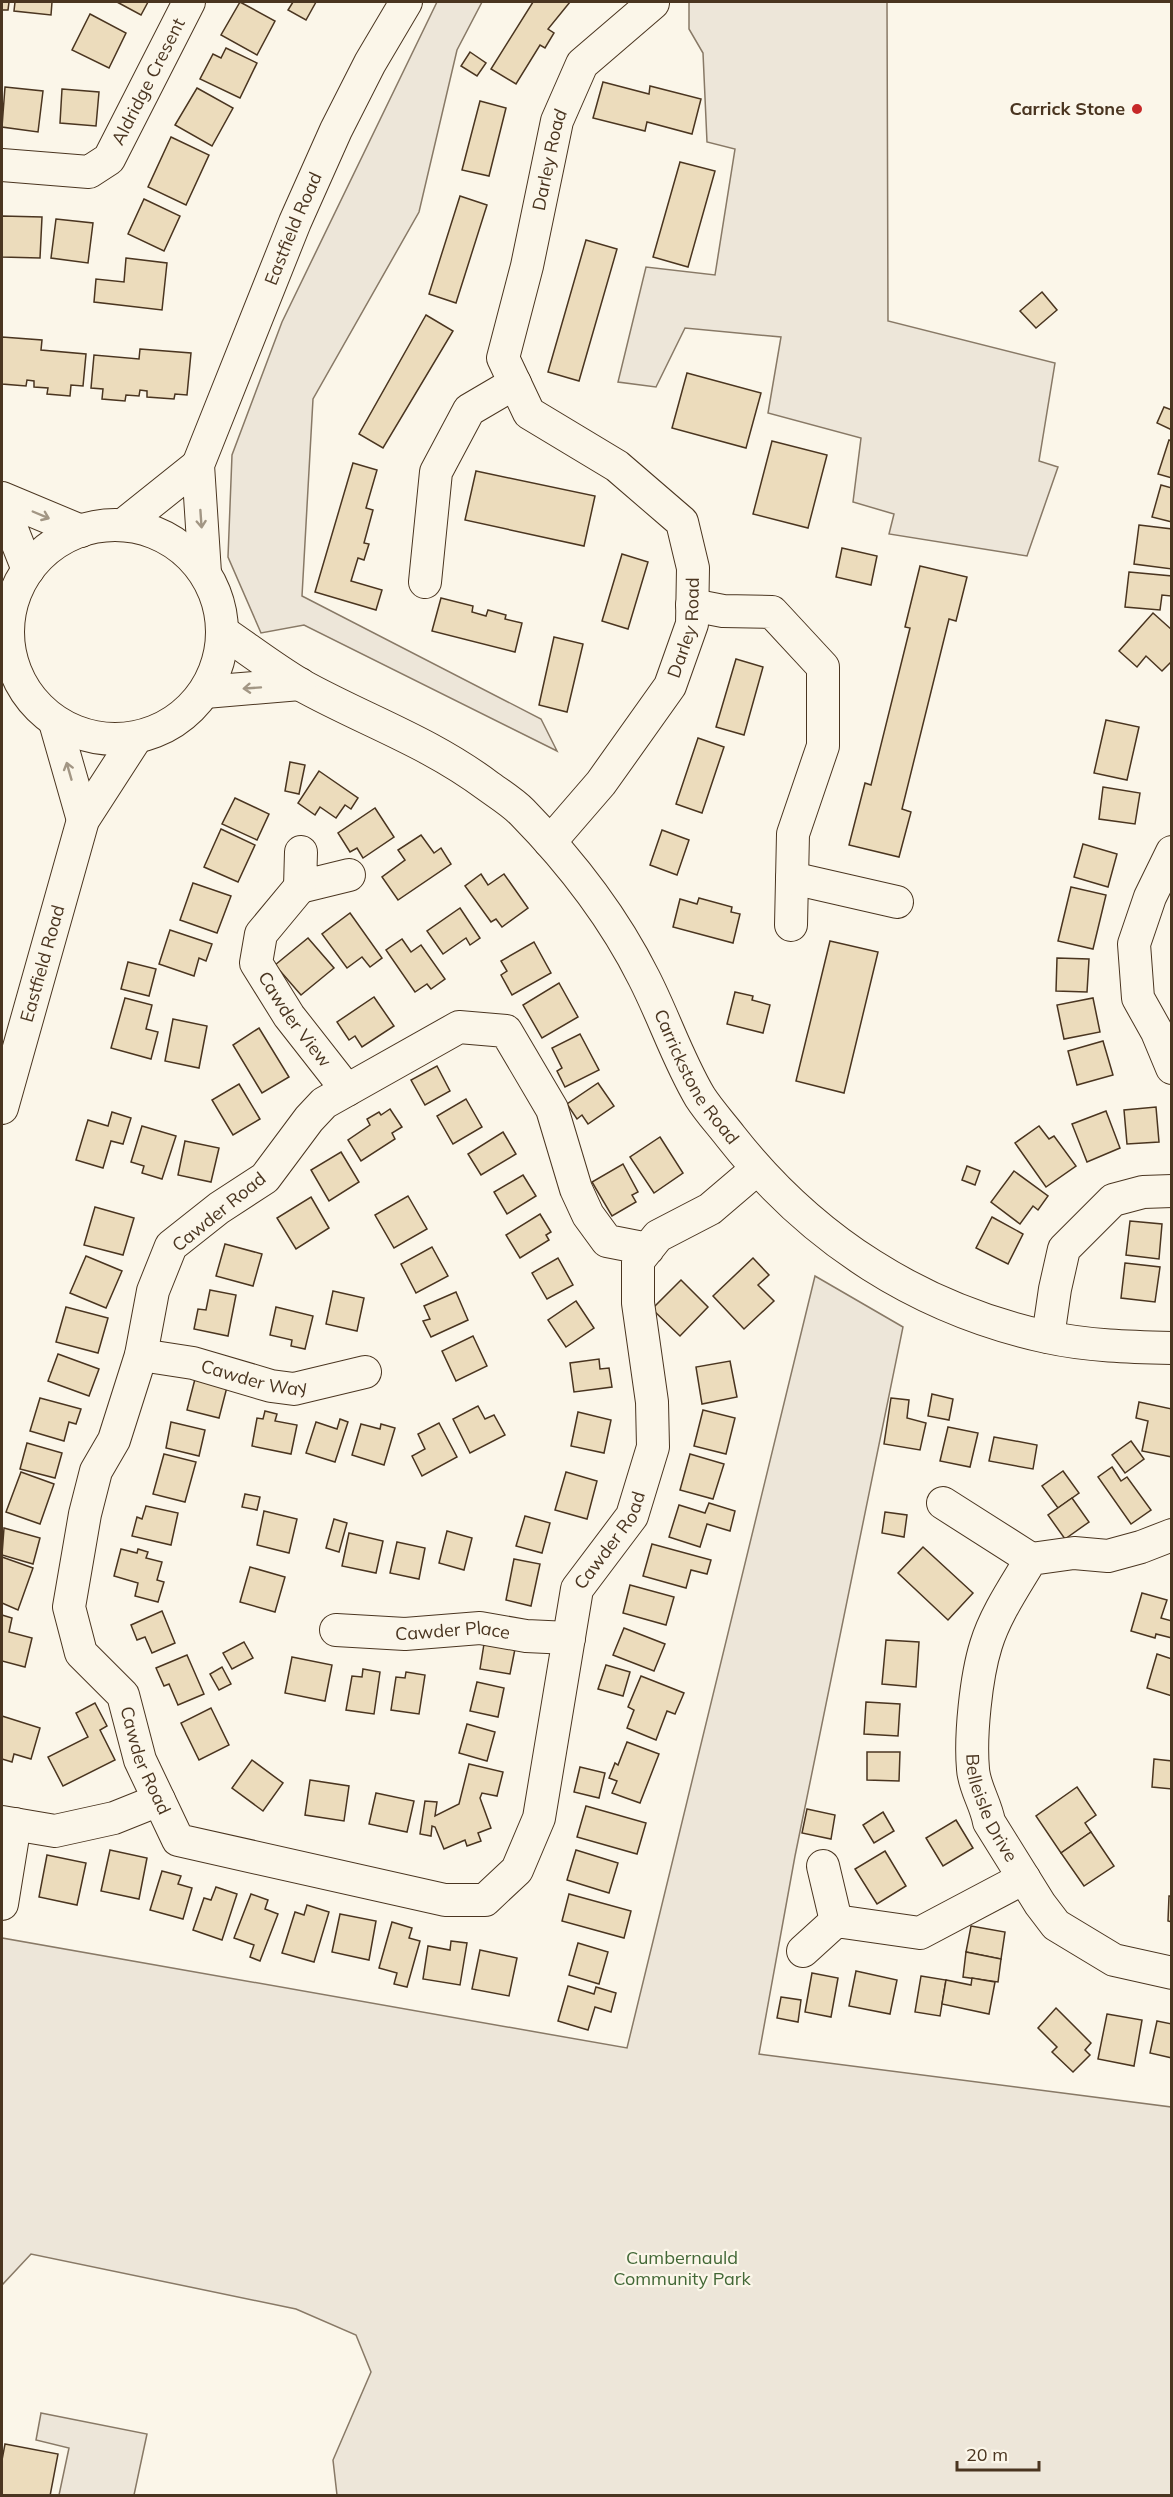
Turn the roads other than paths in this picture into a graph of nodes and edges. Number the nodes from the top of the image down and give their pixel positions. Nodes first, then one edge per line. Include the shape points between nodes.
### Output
1 (189, 2) edge
2 (406, 2) edge
3 (653, 3) dead end
4 (2, 165) edge
5 (515, 383) junction
6 (198, 465) junction
7 (2, 498) edge
8 (2, 504) edge
9 (123, 525) junction
10 (81, 531) junction
11 (28, 570) junction
12 (205, 573) junction
13 (425, 582) dead end
14 (692, 605) junction
15 (5, 627) edge
16 (223, 632) junction
17 (300, 684) junction
18 (205, 692) junction
19 (15, 696) edge
20 (55, 722) junction
21 (136, 738) junction
22 (83, 820) junction
23 (550, 842) junction
24 (301, 852) dead end
25 (1172, 852) edge
26 (349, 875) dead end
27 (792, 878) junction
28 (300, 887) junction
29 (897, 902) dead end
30 (791, 925) dead end
31 (1172, 1068) edge
32 (347, 1090) junction
33 (2, 1108) edge
34 (757, 1170) junction
35 (1172, 1191) edge
36 (648, 1249) junction
37 (1048, 1338) junction
38 (1172, 1348) edge
39 (141, 1355) junction
40 (365, 1372) dead end
41 (943, 1503) dead end
42 (1172, 1534) edge
43 (1031, 1559) junction
44 (336, 1630) dead end
45 (569, 1638) junction
46 (159, 1800) junction
47 (8, 1823) edge
48 (823, 1866) dead end
49 (1024, 1878) junction
50 (2, 1904) edge
51 (836, 1921) junction
52 (803, 1951) dead end
53 (1172, 1973) edge

1 - 4 street, Aldridge Cresent via 110,159 89,172
2 - 6 street, Eastfield Road via 346,110 299,211
3 - 5 street, Darley Road via 582,64 557,121 503,358
5 - 13 street via 469,410 436,472
5 - 14 street, Darley Road via 529,413 617,466 682,522 693,567
6 - 9 street, Eastfield Road
6 -> 12 street, Eastfield Road
7 -> 10 street
8 - 11 street
9 - 10 street
9 - 12 street via 155,532 183,549
10 - 11 street via 60,540
11 - 15 street via 14,596
12 - 16 street via 218,601
14 - 23 street, Darley Road via 692,624 670,686 601,783
14 - 27 street via 723,611 772,612 823,667 823,746 793,834
15 - 19 street via 16,675
16 - 17 street, Carrickstone Road
16 - 18 street via 218,663
17 -> 18 street
17 - 23 street, Carrickstone Road via 463,767 519,809
18 - 21 street via 186,713 163,729
19 - 20 street
20 - 21 street via 80,734 108,740
22 -> 20 street
21 - 22 street, Eastfield Road
22 - 33 street, Eastfield Road
23 - 34 street, Carrickstone Road via 605,908 643,976 701,1098
24 - 28 street
25 - 31 street via 1150,897 1134,944 1138,998
26 - 28 street
27 - 29 street
27 - 30 street
28 - 32 street, Cawder View via 261,934 256,963 289,1016
32 - 36 street, Cawder Road via 459,1027 506,1031 552,1109 576,1189 588,1215 607,1241
32 - 39 street, Cawder Road via 324,1103 265,1178 171,1246 153,1291
34 - 36 street, Cawder Road via 710,1209 658,1236
34 - 37 street, Carrickstone Road via 788,1201 877,1270 971,1316
35 - 37 street via 1143,1192 1113,1200 1064,1249
36 - 45 street, Cawder Road via 638,1261 638,1303 652,1402 653,1448 632,1516 577,1589
37 - 38 street, Carrickstone Road
39 - 40 street, Cawder Way via 193,1363 294,1389
39 - 46 street, Cawder Road via 114,1440 96,1471 69,1607 81,1653 123,1695 140,1760
41 - 43 street
42 - 43 street via 1108,1556 1074,1553
43 - 49 street, Belleisle Drive via 986,1645 973,1720 973,1772 989,1822
44 - 45 street, Cawder Place via 405,1635 480,1628
45 - 46 street, Cawder Road via 539,1818 518,1870 485,1900 446,1900 178,1840
46 - 47 street via 114,1818 55,1831
47 - 50 street
48 - 51 street
49 - 51 street via 920,1933
49 - 53 street, Belleisle Drive via 1056,1925 1114,1960
51 - 52 street

